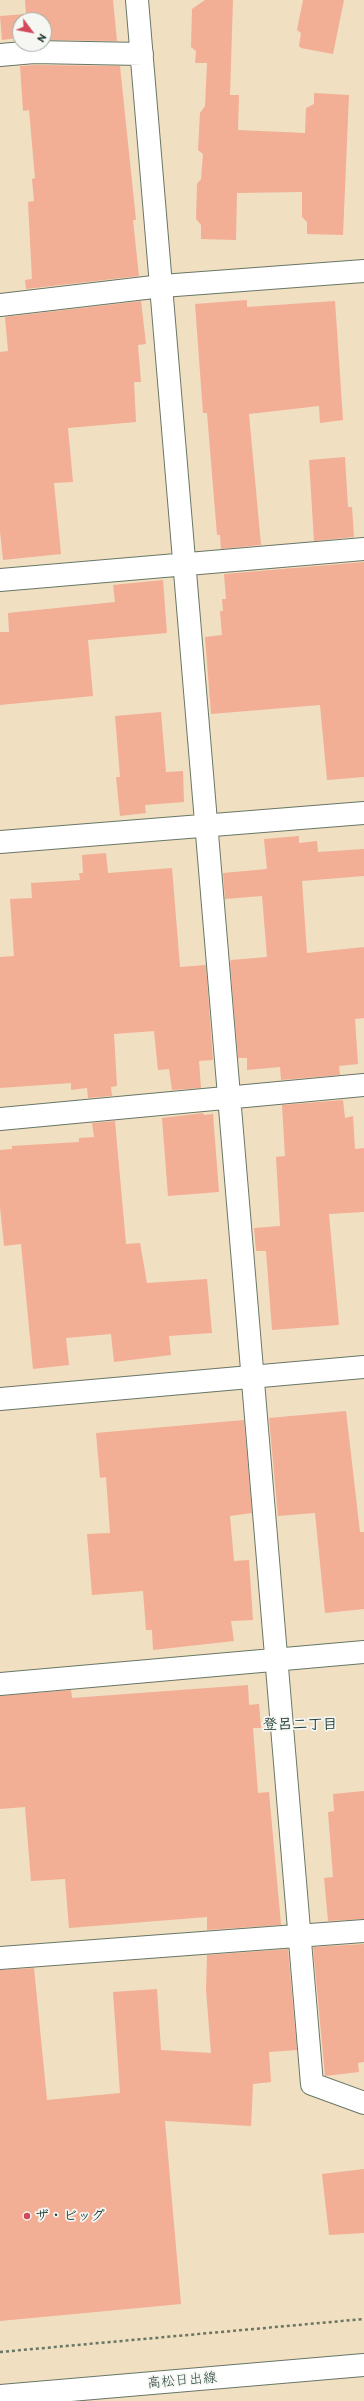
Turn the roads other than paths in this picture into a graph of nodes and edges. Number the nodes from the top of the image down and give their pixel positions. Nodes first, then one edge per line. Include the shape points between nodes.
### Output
1 (137, 0) edge
2 (142, 54) junction
3 (0, 55) edge
4 (364, 271) edge
5 (162, 286) junction
6 (0, 305) edge
7 (364, 549) edge
8 (184, 565) junction
9 (0, 580) edge
10 (364, 812) edge
11 (205, 824) junction
12 (0, 842) edge
13 (364, 1085) edge
14 (228, 1096) junction
15 (0, 1119) edge
16 (364, 1367) edge
17 (252, 1377) junction
18 (0, 1399) edge
19 (364, 1652) edge
20 (277, 1659) junction
21 (0, 1684) edge
22 (364, 1931) edge
23 (300, 1937) junction
24 (0, 1958) edge
25 (364, 2103) edge
26 (364, 2366) edge
27 (0, 2396) edge

1 - 2 street
2 - 3 street via 34,52
2 - 5 street
4 - 5 street
5 - 6 street
5 - 8 street
7 - 8 street
8 - 9 street
8 - 11 street
10 - 11 street
11 - 12 street
11 - 14 street
13 - 14 street
14 - 15 street
14 - 17 street
16 - 17 street
17 - 18 street
17 - 20 street
19 - 20 street
20 - 21 street
20 - 23 street
22 - 23 street
23 - 24 street
23 - 25 street via 312,2084
26 - 27 street, 高松日出線

